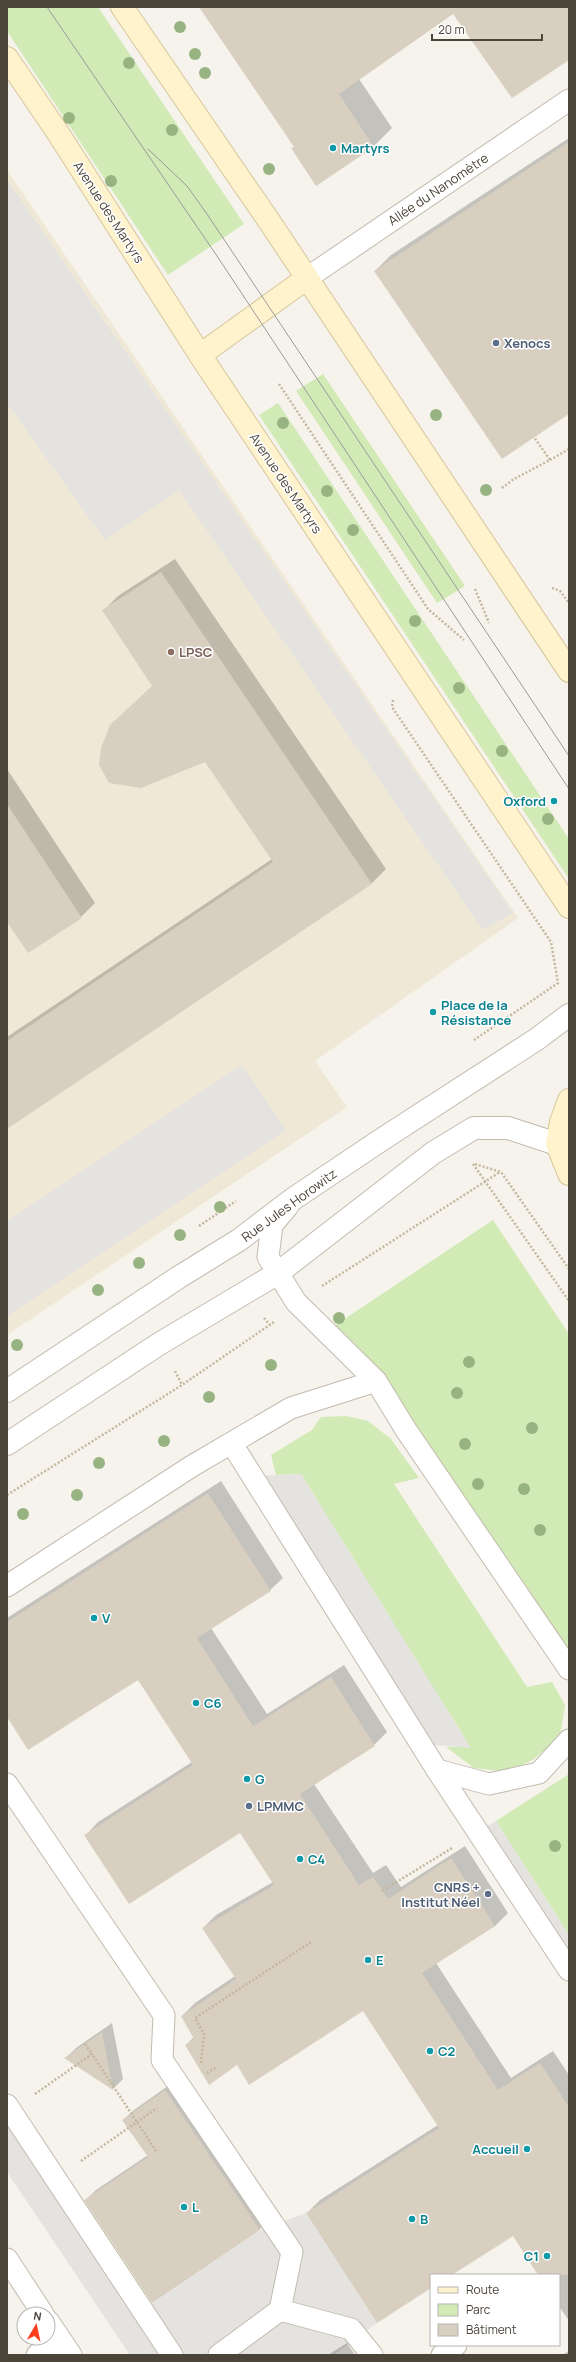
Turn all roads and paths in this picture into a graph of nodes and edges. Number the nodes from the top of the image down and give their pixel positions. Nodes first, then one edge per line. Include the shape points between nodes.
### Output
1 (122, 7) edge
2 (7, 58) edge
3 (569, 100) edge
4 (307, 278) junction
5 (200, 355) junction
6 (279, 384) dead end
7 (534, 437) dead end
8 (569, 449) edge
9 (550, 460) junction
10 (502, 488) dead end
11 (464, 640) dead end
12 (569, 671) edge
13 (569, 906) edge
14 (551, 942) dead end
15 (558, 983) dead end
16 (569, 1015) edge
17 (569, 1100) edge
18 (557, 1144) junction
19 (501, 1172) dead end
20 (569, 1174) edge
21 (293, 1199) junction
22 (278, 1273) junction
23 (296, 1302) junction
24 (376, 1381) junction
25 (7, 1391) edge
26 (7, 1444) edge
27 (232, 1444) junction
28 (7, 1495) edge
29 (7, 1586) edge
30 (569, 1669) edge
31 (569, 1740) edge
32 (437, 1770) junction
33 (9, 1790) edge
34 (311, 1942) dead end
35 (569, 1970) edge
36 (85, 2044) dead end
37 (92, 2054) junction
38 (217, 2067) dead end
39 (191, 2085) junction
40 (9, 2108) edge
41 (137, 2122) junction
42 (156, 2151) dead end
43 (56, 2179) junction
44 (7, 2259) edge
45 (38, 2306) edge
46 (280, 2310) junction
47 (56, 2333) edge
48 (455, 2346) edge
49 (66, 2347) edge
50 (37, 2355) edge
51 (172, 2355) edge
52 (220, 2355) edge
53 (372, 2355) edge
54 (442, 2355) edge

1 - 4 main road
2 - 5 main road, Avenue des Martyrs
3 - 4 lane, Allée du Nanomètre
4 - 5 main road
4 - 12 main road
5 - 13 main road, Avenue des Martyrs
6 - 11 path via 428,609
7 - 9 path
8 - 9 path
9 - 10 path via 514,478
14 - 15 path
16 - 21 street, Rue Jules Horowitz via 537,1039
17 - 18 main road
18 - 20 main road
18 - 22 street via 508,1128 474,1128 433,1153
19 - 23 path
21 - 22 lane via 272,1225 268,1257
21 - 25 street, Rue Jules Horowitz via 239,1240
22 - 23 lane
22 - 26 street via 159,1344
23 - 24 lane
23 - 28 path via 270,1325 182,1385
24 - 27 lane via 291,1408
24 - 30 lane via 406,1430
27 - 29 lane via 192,1466
27 - 32 lane
31 - 32 lane via 539,1773 489,1784
32 - 35 lane
33 - 39 lane via 164,2015 162,2060
34 - 39 path via 195,2018 204,2034
36 - 37 path
37 - 40 path
37 - 41 path
38 - 39 path
39 - 41 path
39 - 46 lane via 292,2252
40 - 43 lane
41 - 42 path
41 - 43 path
43 - 51 lane
44 - 45 lane
46 - 52 lane
46 - 53 lane via 351,2329
47 - 49 lane
48 - 54 lane
49 - 50 lane

